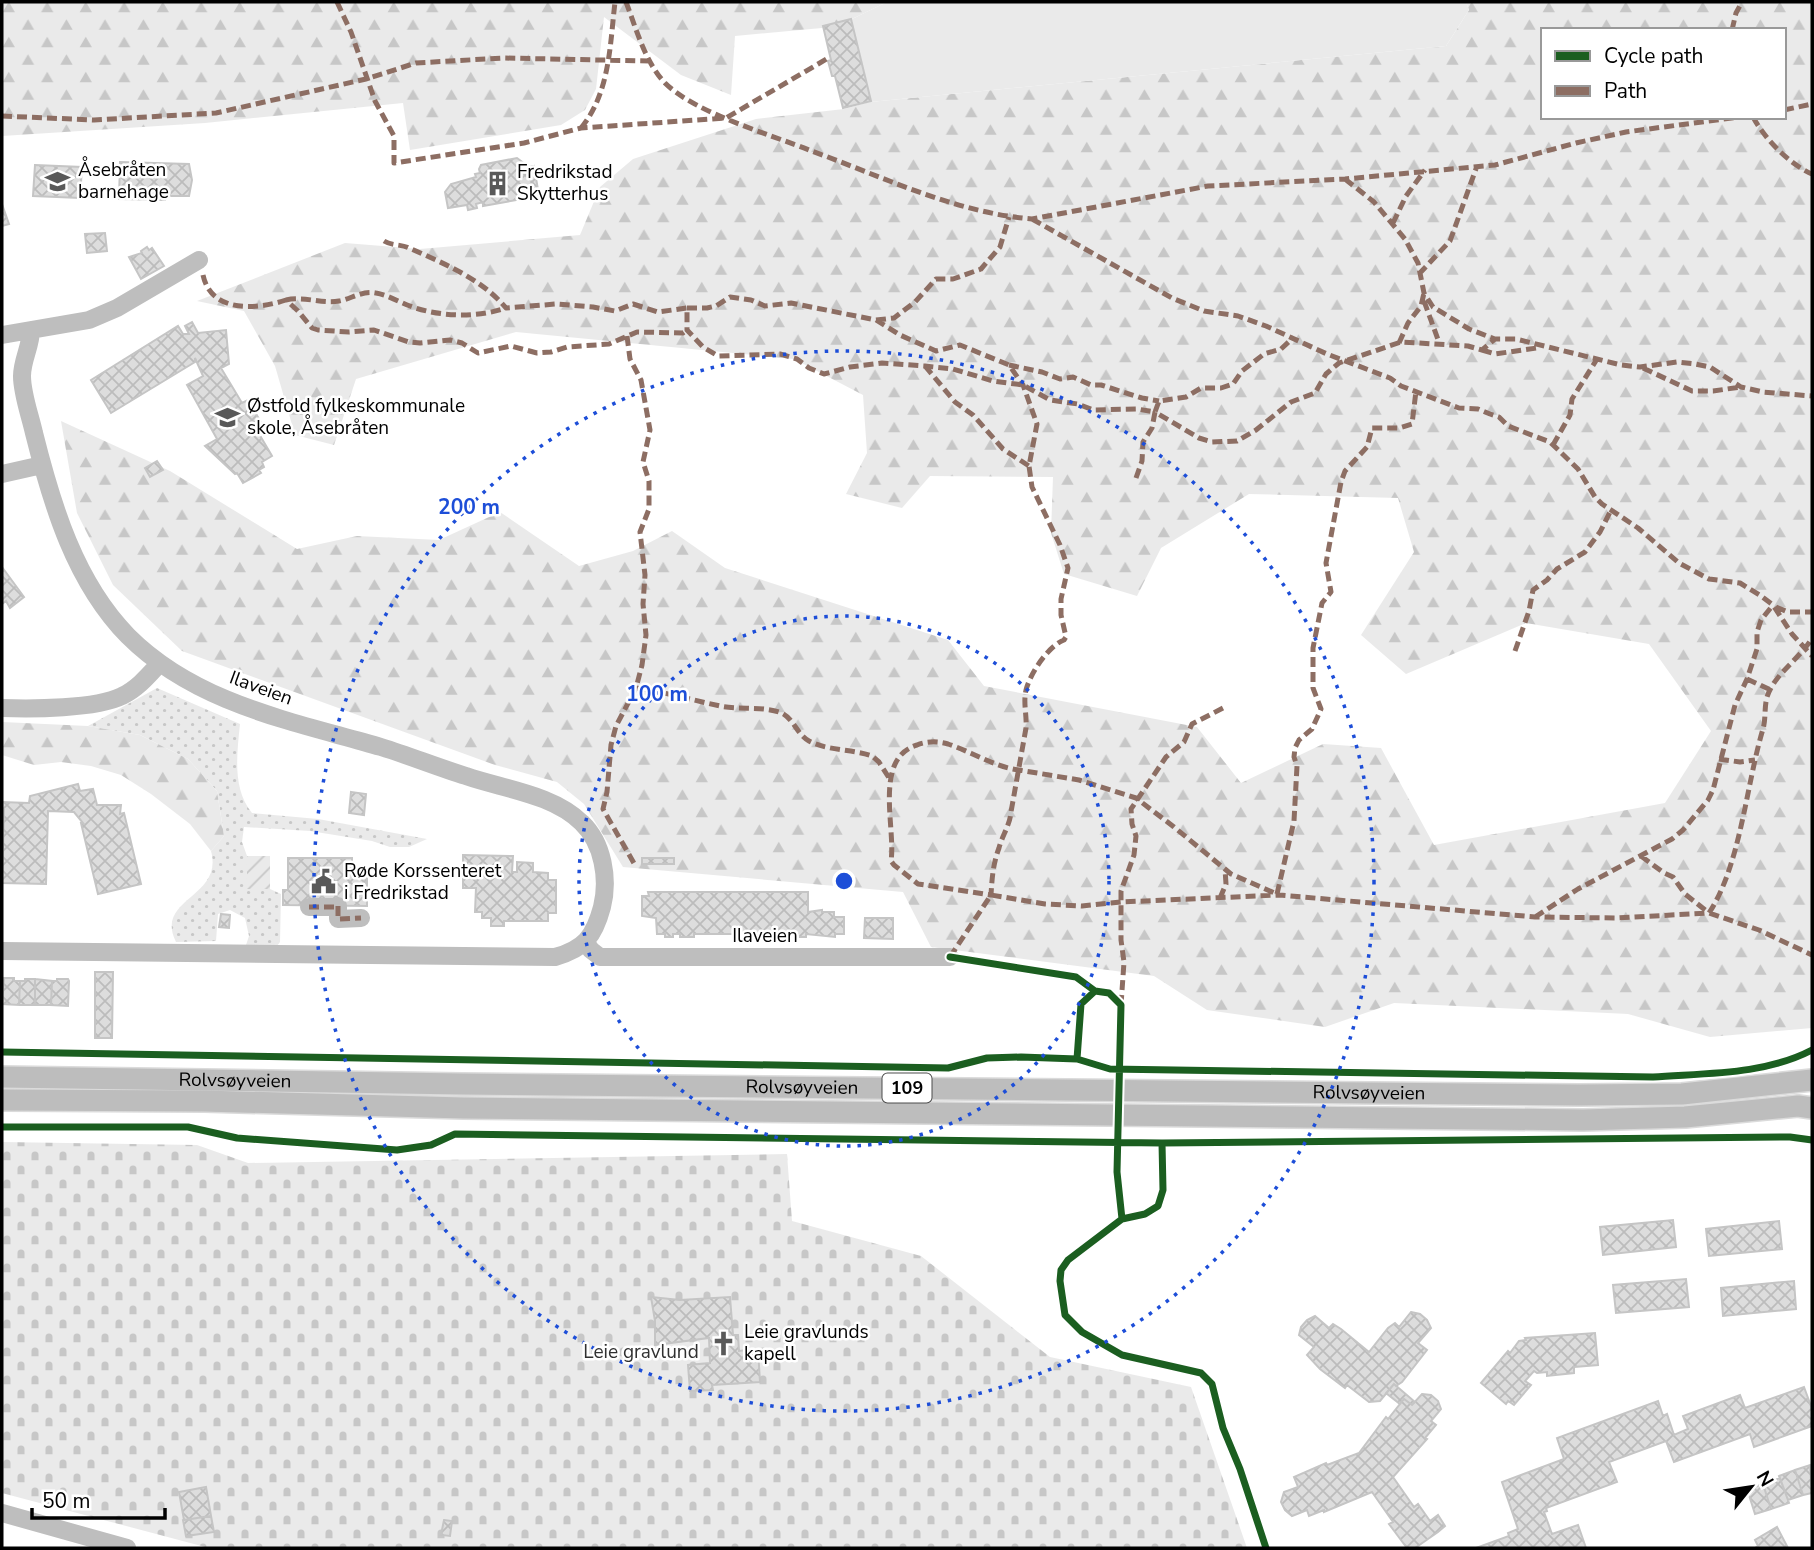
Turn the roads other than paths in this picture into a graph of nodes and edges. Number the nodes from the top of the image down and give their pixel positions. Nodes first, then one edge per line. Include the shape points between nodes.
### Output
1 (199, 260) dead end
2 (31, 330) junction
3 (2, 335) edge
4 (42, 465) junction
5 (2, 474) edge
6 (159, 664) junction
7 (2, 708) edge
8 (309, 907) dead end
9 (361, 918) dead end
10 (586, 943) junction
11 (2, 951) edge
12 (950, 957) dead end
13 (2, 1077) edge
14 (1812, 1080) edge
15 (2, 1100) edge
16 (1812, 1108) edge
17 (2, 1513) edge
18 (127, 1548) edge

1 - 2 street via 89,320
2 - 3 street
2 - 4 street, Ilaveien via 22,377
4 - 5 street
4 - 6 street, Ilaveien via 68,541 96,598
6 - 7 street via 120,698 60,707
6 - 10 street, Ilaveien via 245,708 512,790 553,804 580,821 599,848 604,883 602,908
8 - 9 street via 338,907 338,919
10 - 11 street via 555,957
10 - 12 street, Ilaveien via 600,957
13 - 14 main road, Rolvsøyveien / 109 via 1565,1095 1682,1094
15 - 16 main road, Rolvsøyveien / 109 via 1583,1120
17 - 18 street

